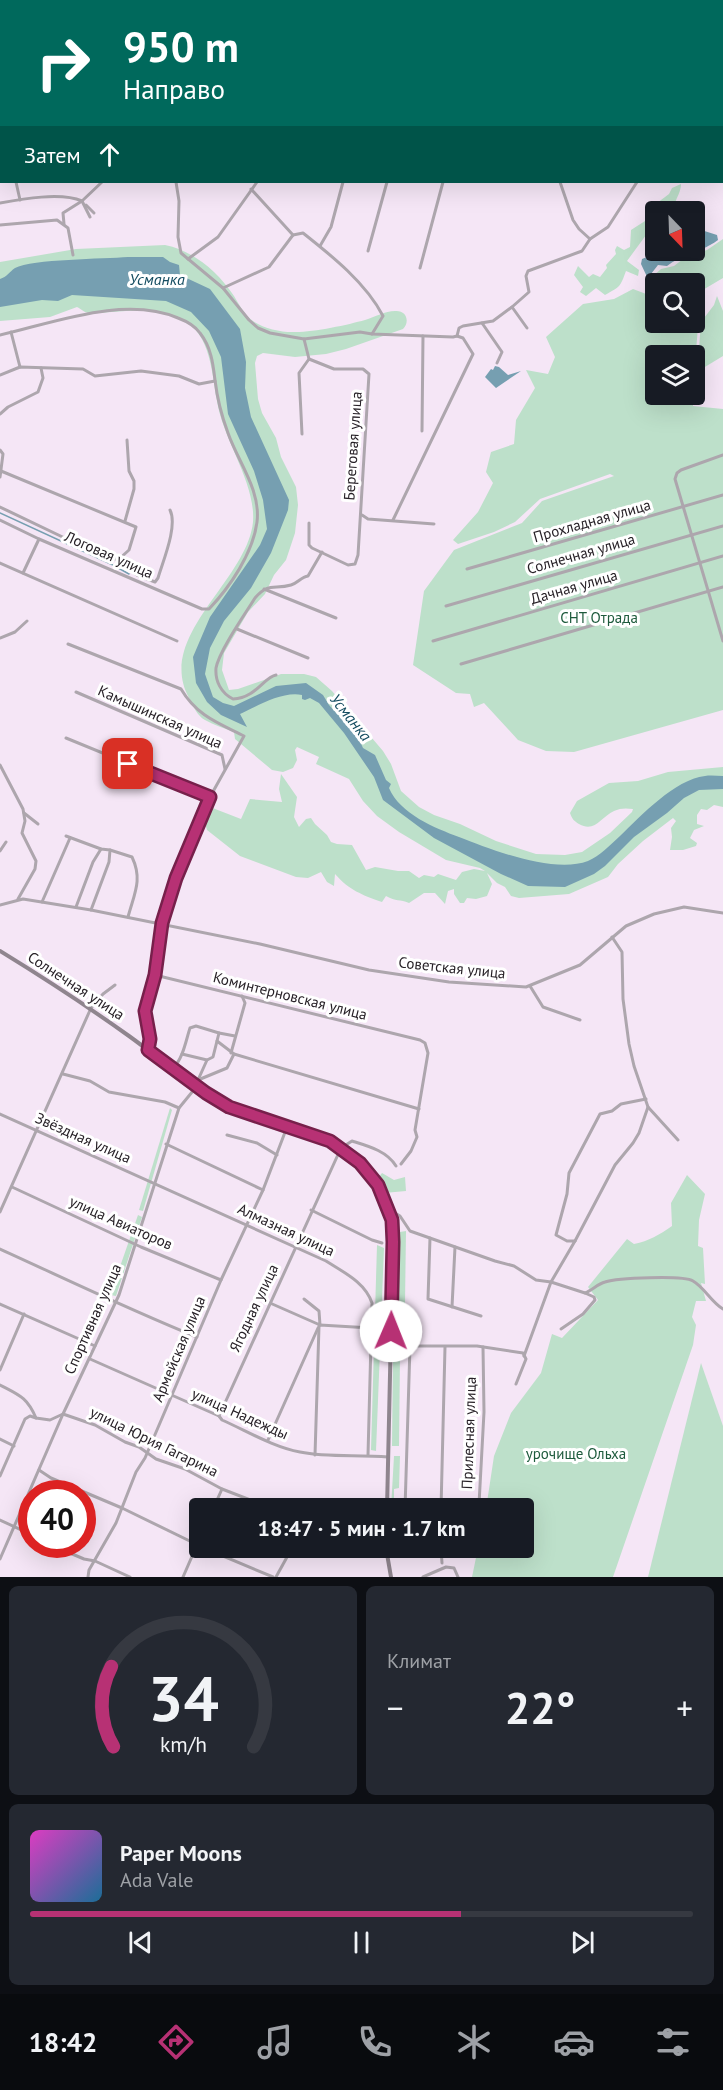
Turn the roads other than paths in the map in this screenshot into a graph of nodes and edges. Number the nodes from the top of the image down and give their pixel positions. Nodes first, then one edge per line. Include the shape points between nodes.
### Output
1 (16, 183) edge
2 (101, 183) edge
3 (176, 183) edge
4 (255, 183) edge
5 (343, 183) edge
6 (387, 183) edge
7 (443, 183) edge
8 (560, 183) edge
9 (636, 183) edge
10 (251, 189) junction
11 (20, 200) junction
12 (83, 202) junction
13 (0, 203) edge
14 (94, 213) dead end
15 (90, 217) dead end
16 (64, 224) junction
17 (0, 225) edge
18 (293, 235) junction
19 (590, 239) junction
20 (320, 246) junction
21 (368, 251) dead end
22 (73, 255) dead end
23 (188, 259) junction
24 (420, 267) dead end
25 (223, 288) junction
26 (512, 307) junction
27 (482, 323) junction
28 (527, 328) dead end
29 (11, 332) junction
30 (372, 334) junction
31 (0, 335) edge
32 (423, 336) junction
33 (457, 336) junction
34 (304, 339) junction
35 (309, 359) junction
36 (497, 363) dead end
37 (20, 367) junction
38 (41, 368) junction
39 (0, 375) edge
40 (215, 381) junction
41 (0, 414) edge
42 (422, 431) dead end
43 (302, 434) dead end
44 (127, 440) dead end
45 (0, 450) edge
46 (723, 455) edge
47 (2, 471) junction
48 (0, 477) edge
49 (723, 495) edge
50 (0, 507) edge
51 (683, 507) junction
52 (170, 510) dead end
53 (361, 513) junction
54 (0, 520) edge
55 (393, 520) junction
56 (124, 521) junction
57 (309, 523) dead end
58 (434, 524) dead end
59 (723, 526) edge
60 (692, 535) junction
61 (39, 539) junction
62 (322, 552) junction
63 (723, 556) edge
64 (118, 560) junction
65 (0, 563) edge
66 (700, 563) junction
67 (467, 569) dead end
68 (23, 573) junction
69 (723, 587) edge
70 (264, 589) junction
71 (708, 591) junction
72 (446, 606) dead end
73 (336, 618) dead end
74 (27, 621) dead end
75 (237, 629) junction
76 (0, 638) edge
77 (177, 641) dead end
78 (433, 641) dead end
79 (723, 641) edge
80 (68, 644) dead end
81 (308, 658) dead end
82 (460, 664) dead end
83 (276, 675) dead end
84 (76, 692) dead end
85 (66, 738) dead end
86 (0, 765) edge
87 (1, 771) edge
88 (226, 771) junction
89 (210, 797) junction
90 (24, 813) junction
91 (31, 818) junction
92 (25, 821) junction
93 (39, 824) dead end
94 (6, 842) dead end
95 (101, 849) junction
96 (110, 850) junction
97 (0, 851) edge
98 (18, 900) junction
99 (42, 902) junction
100 (0, 905) edge
101 (76, 907) junction
102 (91, 910) junction
103 (723, 913) edge
104 (128, 917) junction
105 (162, 923) junction
106 (612, 937) junction
107 (0, 951) edge
108 (155, 975) junction
109 (115, 985) dead end
110 (530, 986) junction
111 (242, 996) junction
112 (91, 1008) junction
113 (580, 1020) dead end
114 (219, 1033) junction
115 (235, 1036) junction
116 (217, 1041) junction
117 (148, 1050) junction
118 (233, 1053) junction
119 (182, 1054) junction
120 (207, 1060) junction
121 (173, 1068) junction
122 (63, 1074) junction
123 (198, 1080) junction
124 (197, 1086) junction
125 (646, 1099) junction
126 (648, 1107) junction
127 (179, 1108) junction
128 (418, 1109) junction
129 (0, 1114) edge
130 (287, 1127) junction
131 (36, 1130) junction
132 (227, 1135) dead end
133 (678, 1140) dead end
134 (166, 1144) junction
135 (341, 1148) junction
136 (277, 1155) junction
137 (154, 1185) junction
138 (12, 1187) junction
139 (262, 1190) junction
140 (311, 1210) junction
141 (390, 1210) junction
142 (0, 1212) edge
143 (247, 1224) junction
144 (430, 1239) junction
145 (575, 1241) junction
146 (136, 1243) junction
147 (382, 1243) dead end
148 (295, 1247) junction
149 (455, 1247) junction
150 (0, 1249) edge
151 (221, 1281) junction
152 (551, 1282) junction
153 (585, 1293) junction
154 (304, 1299) dead end
155 (116, 1302) junction
156 (270, 1303) junction
157 (0, 1304) edge
158 (452, 1307) junction
159 (723, 1309) edge
160 (24, 1314) junction
161 (481, 1316) dead end
162 (320, 1325) junction
163 (371, 1328) junction
164 (561, 1329) dead end
165 (197, 1337) junction
166 (95, 1346) junction
167 (391, 1346) junction
168 (410, 1346) junction
169 (444, 1347) junction
170 (483, 1347) junction
171 (524, 1356) junction
172 (90, 1359) junction
173 (0, 1370) edge
174 (0, 1384) edge
175 (516, 1384) dead end
176 (171, 1396) junction
177 (63, 1414) junction
178 (219, 1416) junction
179 (36, 1418) junction
180 (0, 1439) edge
181 (268, 1440) junction
182 (14, 1446) junction
183 (147, 1454) junction
184 (315, 1455) junction
185 (368, 1455) junction
186 (388, 1458) junction
187 (39, 1470) junction
188 (0, 1476) edge
189 (222, 1489) junction
190 (218, 1498) edge
191 (245, 1498) edge
192 (387, 1498) edge
193 (405, 1498) edge
194 (439, 1498) edge
195 (479, 1498) edge
196 (122, 1508) junction
197 (0, 1520) edge
198 (13, 1527) junction
199 (18, 1529) edge
200 (189, 1541) edge
201 (82, 1558) edge
202 (192, 1558) edge
203 (228, 1558) edge
204 (286, 1558) edge
205 (388, 1558) edge
206 (442, 1558) edge
207 (0, 1559) edge
208 (95, 1561) junction
209 (442, 1563) dead end
210 (88, 1577) edge
211 (130, 1577) edge
212 (183, 1577) edge
213 (275, 1577) edge
214 (391, 1577) edge
215 (423, 1577) edge
216 (458, 1577) edge

1 - 11 street
2 - 12 street
3 - 23 street via 178,237 181,253
4 - 10 street
5 - 20 street via 331,228
6 - 21 street
7 - 24 street
8 - 19 street via 573,220
9 - 19 street via 608,227
10 - 18 street
10 - 23 street via 218,237
11 - 12 street via 73,197
11 - 13 street
12 - 14 street
12 - 15 street
12 - 16 street via 63,213
16 - 17 street via 57,220
16 - 22 street
18 - 20 street via 303,233
18 - 25 street via 269,267
19 - 26 street via 582,251 528,271 529,292
20 - 30 street via 367,292 380,311 382,319
23 - 25 street
25 - 34 street via 258,328
26 - 27 street via 493,321
26 - 28 street
27 - 33 street via 459,328
27 - 36 street via 502,352
29 - 31 street
29 - 37 street
29 - 40 street via 75,316 126,310 165,313 200,332 212,356
30 - 32 street
30 - 34 street
32 - 33 street
32 - 42 street
33 - 55 street via 463,338 473,354
34 - 35 street
35 - 43 street via 299,373
35 - 53 street, Береговая улица via 334,369 363,369 369,374
37 - 38 street
37 - 39 street
38 - 40 street via 83,369 95,376 141,371 179,376 199,384
38 - 41 street via 43,378 38,392
40 - 61 street, Логовая улица via 228,434 256,498 257,522 243,560 208,609
44 - 56 street via 134,489
45 - 47 street
46 - 51 street via 677,473 675,479
47 - 48 street
47 - 56 street
49 - 51 street, Прохладная улица
50 - 64 street
51 - 60 street
51 - 67 street, Прохладная улица
52 - 64 street via 172,526 155,582 137,575
53 - 55 street via 368,519
53 - 62 street via 355,564 348,565
54 - 61 street, Логовая улица
55 - 58 street
56 - 64 street via 136,526 129,550
57 - 62 street via 309,545
59 - 60 street, Солнечная улица
60 - 66 street
60 - 72 street, Солнечная улица
61 - 68 street
62 - 70 street via 308,576 291,585
63 - 66 street, Дачная улица
65 - 68 street
66 - 71 street
66 - 78 street, Дачная улица
68 - 77 street
69 - 71 street
70 - 73 street
70 - 75 street
71 - 79 street
71 - 82 street
74 - 76 street
75 - 81 street
75 - 83 street via 216,666 223,692 239,699
80 - 88 street via 181,689 204,716 244,736
84 - 88 street, Камышинская улица via 222,755
85 - 89 street
86 - 87 street
87 - 90 street
88 - 89 street
89 - 105 street
90 - 91 street
90 - 92 street
91 - 92 street
91 - 93 street
92 - 98 street via 22,833 36,861
94 - 97 street
95 - 96 street
95 - 99 street via 68,837
95 - 101 street
96 - 102 street
96 - 104 street via 134,861 139,884
98 - 99 street, Советская улица
98 - 100 street, Советская улица
99 - 101 street, Советская улица
101 - 102 street, Советская улица
102 - 104 street, Советская улица
103 - 106 street, Советская улица via 684,907 654,914
104 - 105 street, Советская улица
105 - 108 street
105 - 110 street, Советская улица via 369,970 449,982
106 - 110 street, Советская улица via 580,966
106 - 125 street via 621,952 628,1044
107 - 112 street, Солнечная улица
108 - 111 street, Коминтерновская улица
108 - 117 street via 145,1011
109 - 112 street
110 - 113 street via 543,1007
111 - 115 street via 245,1003
111 - 128 street, Коминтерновская улица via 425,1043 428,1053
112 - 117 street, Солнечная улица
112 - 122 street
114 - 115 street
114 - 116 street
114 - 119 street via 190,1028
115 - 118 street
116 - 118 street
116 - 120 street via 213,1057
117 - 121 street, Солнечная улица
118 - 123 street via 227,1068
118 - 128 street
119 - 120 street
119 - 121 street
120 - 123 street
121 - 124 street, Солнечная улица
122 - 127 street via 90,1081 109,1092
122 - 131 street
123 - 124 street
124 - 127 street, Спортивная улица
124 - 130 street, Солнечная улица via 237,1112
125 - 126 street
125 - 145 street via 600,1114 569,1173 556,1235
126 - 133 street
126 - 145 street via 639,1133 615,1165
127 - 134 street, Спортивная улица
128 - 135 street via 417,1137 399,1165 390,1157 352,1141
129 - 131 street, Звёздная улица
130 - 135 street, Солнечная улица
130 - 136 street, Армейская улица
131 - 137 street, Звёздная улица
131 - 138 street
132 - 136 street via 257,1143
134 - 137 street, Спортивная улица
134 - 139 street
135 - 140 street, Ягодная улица
135 - 141 street, Солнечная улица via 378,1185
136 - 139 street, Армейская улица
137 - 143 street, Алмазная улица
137 - 146 street, Спортивная улица
138 - 142 street
138 - 146 street, улица Авиаторов
139 - 143 street, Армейская улица
140 - 147 street
140 - 148 street, Ягодная улица
141 - 144 street via 400,1216 410,1231
141 - 167 street, Солнечная улица
143 - 148 street, Алмазная улица
143 - 151 street, Армейская улица
144 - 149 street
144 - 158 street via 428,1299
145 - 152 street
146 - 151 street, улица Авиаторов
146 - 155 street, Спортивная улица
148 - 156 street, Ягодная улица
148 - 163 street, Алмазная улица via 357,1281 372,1303
149 - 152 street via 514,1266 536,1280
149 - 158 street
150 - 155 street
151 - 165 street, Армейская улица
152 - 153 street
152 - 171 street
153 - 159 street via 605,1282 673,1277 690,1279
153 - 164 street via 595,1300
154 - 162 street via 319,1311
155 - 165 street
155 - 166 street, Спортивная улица
156 - 162 street
156 - 178 street, Ягодная улица
157 - 160 street
158 - 161 street
160 - 166 street
160 - 173 street
162 - 163 street
162 - 181 street
162 - 184 street
163 - 185 street, Алмазная улица
165 - 176 street, Армейская улица
166 - 172 street, Спортивная улица
167 - 168 street
167 - 186 street, Солнечная улица
168 - 169 street
168 - 193 street
169 - 170 street
169 - 194 street
170 - 171 street
170 - 195 street, Прилесная улица
171 - 175 street
172 - 176 street, улица Надежды
172 - 177 street, Спортивная улица
174 - 179 street via 23,1396
176 - 178 street, улица Надежды
176 - 183 street, Армейская улица
177 - 179 street, улица Юрия Гагарина via 50,1420
177 - 183 street, улица Юрия Гагарина via 95,1425
177 - 187 street, Спортивная улица
178 - 181 street, улица Надежды
179 - 182 street via 26,1419
180 - 182 street
181 - 184 street, улица Надежды
182 - 188 street
183 - 189 street, улица Юрия Гагарина
183 - 196 street, Армейская улица
184 - 185 street, улица Надежды
185 - 186 street, улица Надежды
186 - 192 street, Солнечная улица
187 - 196 street
187 - 198 street, Спортивная улица
189 - 190 street
189 - 191 street, улица Юрия Гагарина
196 - 200 street
196 - 208 street, Армейская улица
197 - 198 street
198 - 199 street
198 - 207 street, Спортивная улица
201 - 208 street
202 - 212 street
203 - 213 street
204 - 213 street
205 - 214 street
206 - 209 street
208 - 210 street, Армейская улица
208 - 211 street
215 - 216 street via 447,1567 454,1568

